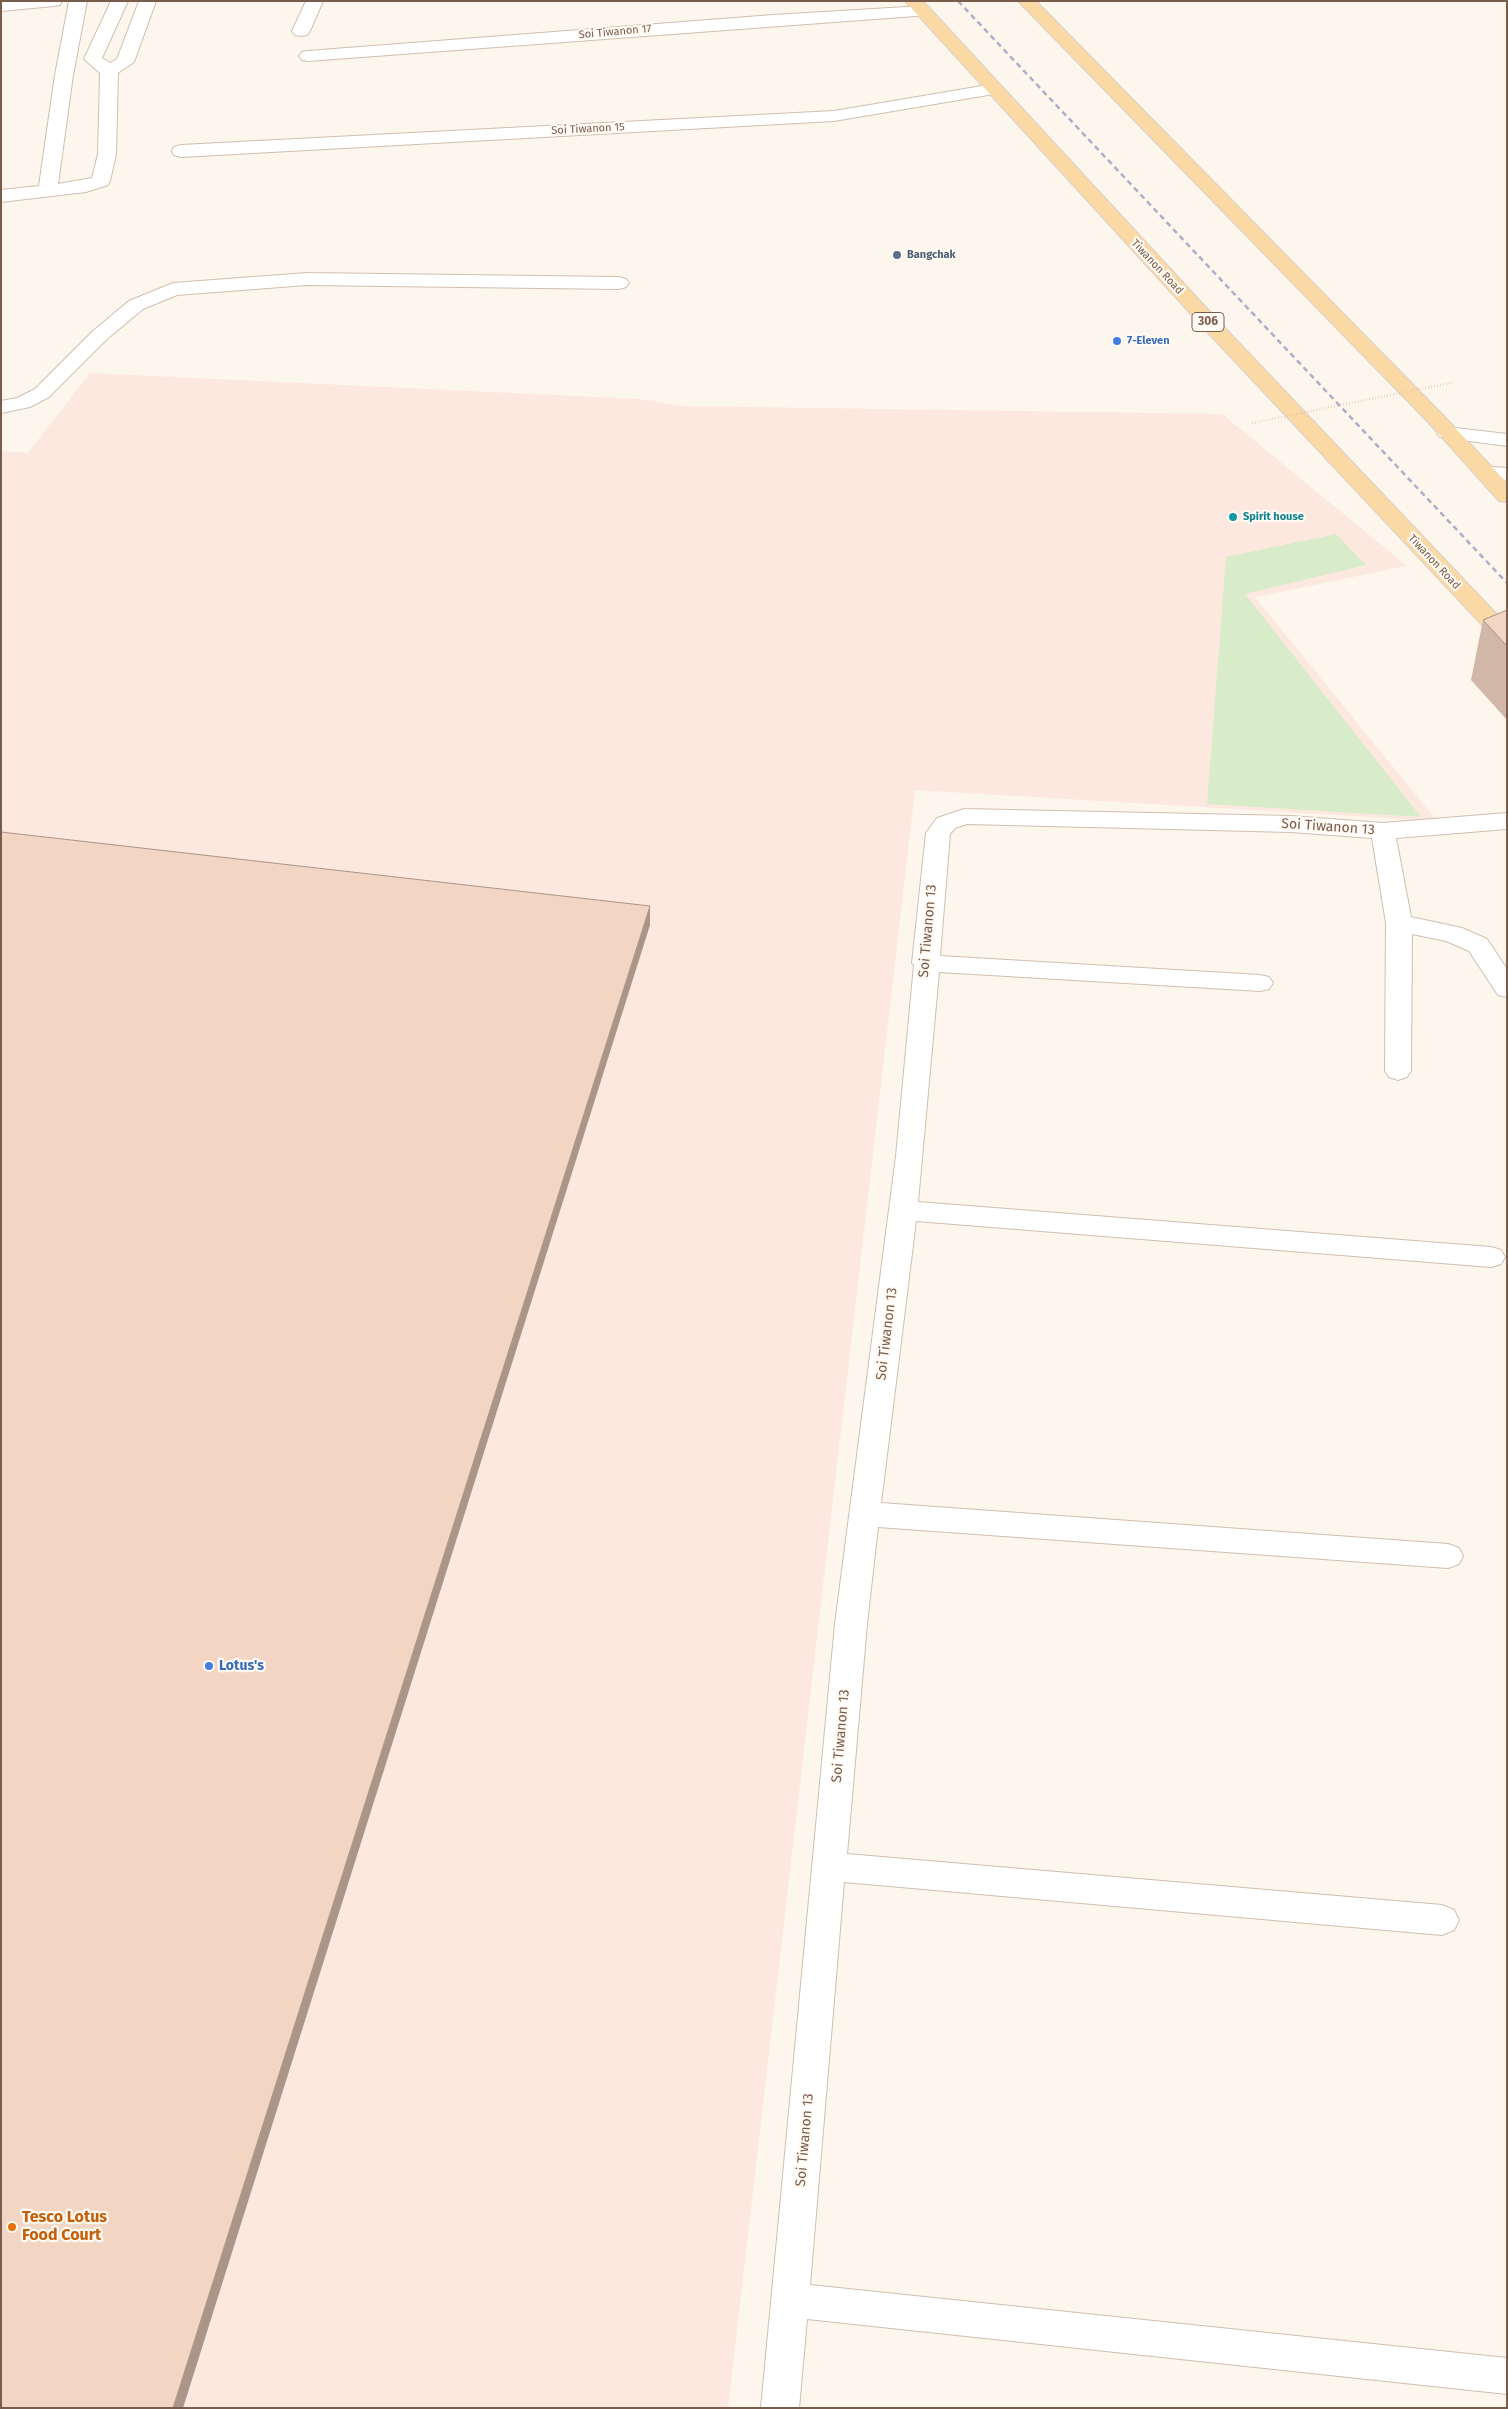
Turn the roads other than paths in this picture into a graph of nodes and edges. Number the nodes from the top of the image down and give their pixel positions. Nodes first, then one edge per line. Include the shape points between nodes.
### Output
1 (54, 1) edge
2 (78, 1) edge
3 (120, 1) edge
4 (148, 1) edge
5 (315, 1) edge
6 (1026, 1) edge
7 (1, 6) edge
8 (918, 6) edge
9 (301, 31) dead end
10 (308, 56) dead end
11 (109, 71) junction
12 (994, 89) junction
13 (181, 150) dead end
14 (48, 191) junction
15 (10, 195) edge
16 (1, 217) edge
17 (619, 283) dead end
18 (1, 408) edge
19 (1447, 433) junction
20 (1507, 440) edge
21 (1484, 472) junction
22 (1507, 474) edge
23 (1507, 496) edge
24 (1507, 638) edge
25 (1507, 821) edge
26 (1383, 831) junction
27 (1399, 924) junction
28 (925, 963) junction
29 (1260, 983) dead end
30 (1507, 988) edge
31 (1398, 1071) dead end
32 (902, 1210) junction
33 (1490, 1257) dead end
34 (865, 1514) junction
35 (1448, 1556) dead end
36 (830, 1867) junction
37 (1442, 1920) dead end
38 (790, 2300) junction
39 (1507, 2376) edge
40 (780, 2408) edge

1 - 7 street
2 - 14 street
3 - 11 street via 92,59
4 - 11 street via 124,62
5 - 9 street
6 - 19 main road
8 - 10 street, Soi Tiwanon 17
8 - 12 main road, Tiwanon Road / 306
11 - 14 street via 107,154 101,181 91,186
12 - 13 street, Soi Tiwanon 15 via 834,116
12 - 24 main road, Tiwanon Road / 306
14 - 15 street
15 - 16 street
17 - 18 street via 307,279 173,289 136,305 100,335 42,393 23,403
19 - 20 street
19 - 21 main road
21 - 22 street
21 - 23 main road
25 - 26 street, Soi Tiwanon 13
26 - 27 street
26 - 28 street, Soi Tiwanon 13 via 1291,824 964,816 946,823 938,833
27 - 30 street via 1453,934 1478,945
27 - 31 street
28 - 29 street
28 - 32 street, Soi Tiwanon 13 via 910,1156
32 - 33 street
32 - 34 street, Soi Tiwanon 13
34 - 35 street
34 - 36 street, Soi Tiwanon 13 via 851,1624
36 - 37 street
36 - 38 street, Soi Tiwanon 13
38 - 39 street
38 - 40 street, Soi Tiwanon 13

